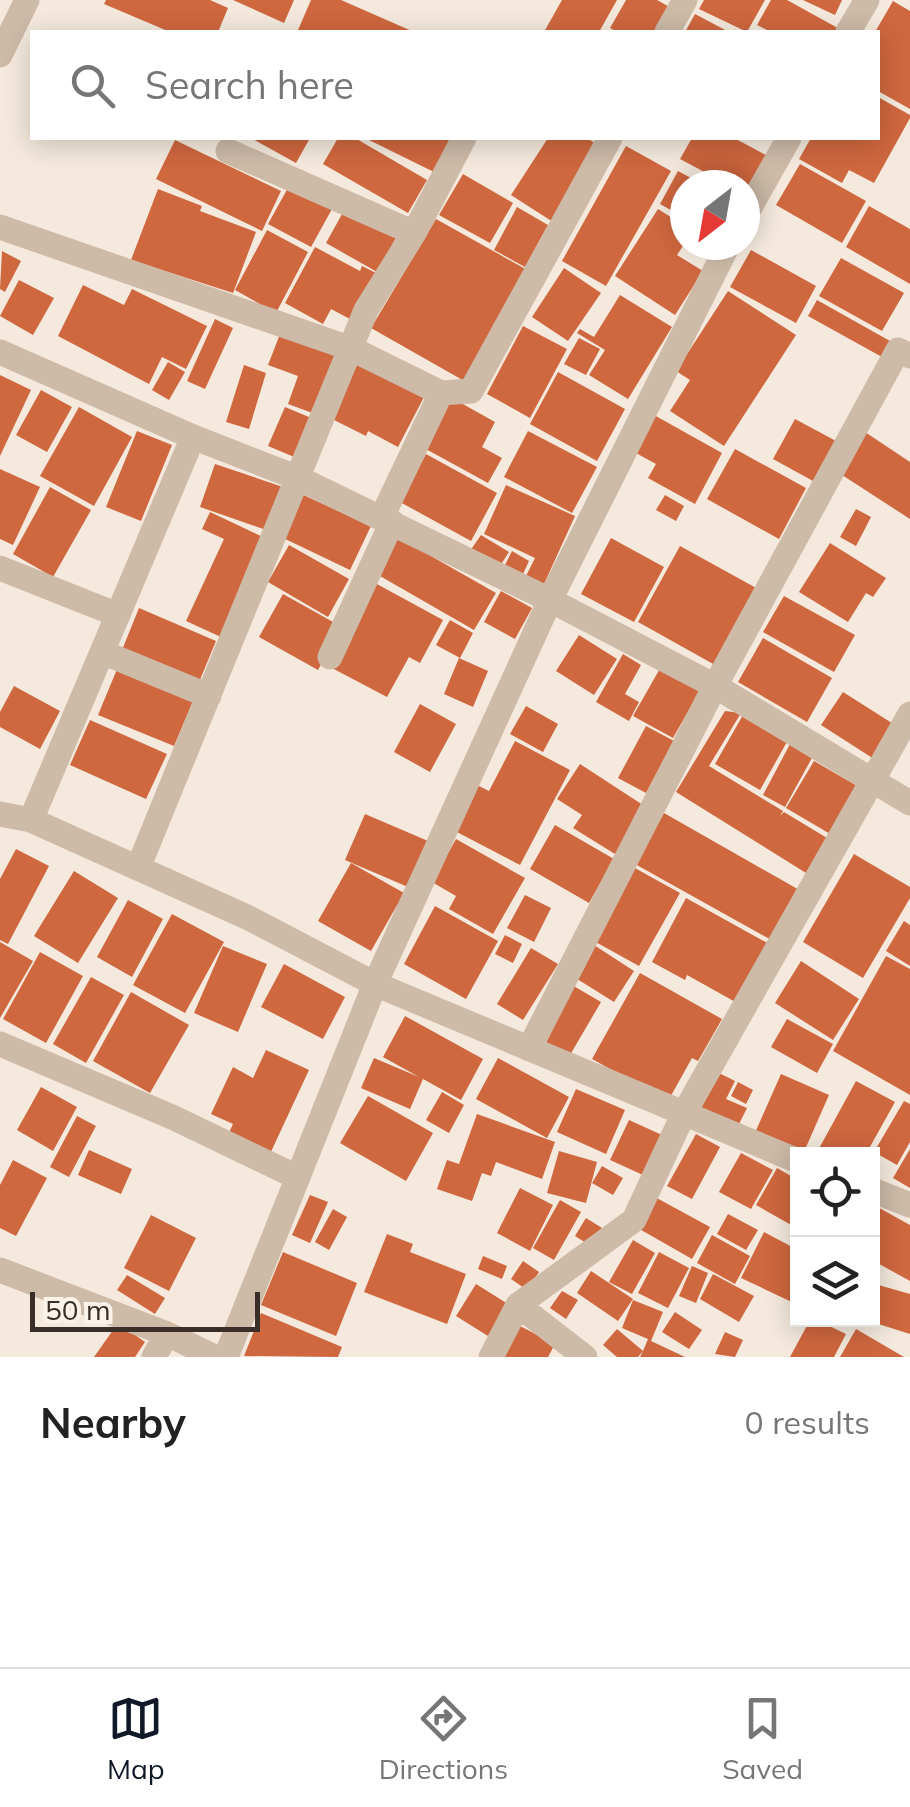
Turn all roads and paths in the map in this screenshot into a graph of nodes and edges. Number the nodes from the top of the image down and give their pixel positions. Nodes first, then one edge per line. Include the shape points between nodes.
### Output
1 (27, 0) edge
2 (685, 0) edge
3 (867, 0) edge
4 (668, 30) edge
5 (849, 30) edge
6 (0, 55) edge
7 (463, 140) edge
8 (609, 140) edge
9 (788, 140) edge
10 (228, 151) dead end
11 (760, 189) edge
12 (0, 227) edge
13 (414, 233) junction
14 (720, 260) edge
15 (906, 345) edge
16 (352, 348) junction
17 (0, 352) edge
18 (441, 393) junction
19 (193, 437) junction
20 (298, 478) junction
21 (387, 520) junction
22 (0, 568) edge
23 (550, 600) junction
24 (118, 615) junction
25 (102, 652) junction
26 (330, 658) dead end
27 (715, 686) junction
28 (209, 696) junction
29 (910, 714) edge
30 (872, 780) junction
31 (910, 803) edge
32 (0, 814) edge
33 (31, 820) junction
34 (138, 868) junction
35 (375, 984) junction
36 (0, 1044) edge
37 (529, 1050) junction
38 (683, 1116) junction
39 (790, 1158) edge
40 (297, 1177) junction
41 (880, 1193) edge
42 (910, 1205) edge
43 (0, 1270) edge
44 (518, 1306) junction
45 (160, 1346) edge
46 (215, 1357) edge
47 (226, 1357) edge
48 (491, 1357) edge
49 (584, 1357) edge

1 - 6 street
2 - 4 street
3 - 5 street
7 - 13 street
8 - 18 street via 471,390
9 - 11 street
10 - 13 street
12 - 16 street
13 - 16 street via 366,310
14 - 23 street
15 - 27 street
16 - 18 street
16 - 20 street
17 - 19 street
18 - 21 street
19 - 20 street
19 - 24 street
20 - 21 street
20 - 28 street
21 - 23 street
21 - 26 street
22 - 24 street
23 - 27 street
23 - 35 street
24 - 25 street
25 - 28 street
25 - 33 street
27 - 30 street
27 - 37 street
28 - 34 street
29 - 30 street
30 - 31 street
30 - 38 street
32 - 33 street
33 - 34 street
34 - 35 street
35 - 37 street
35 - 40 street
36 - 40 street
37 - 38 street
38 - 39 street
38 - 44 street via 634,1220
40 - 47 street
41 - 42 street
43 - 45 street
44 - 48 street
44 - 49 street
45 - 46 street

